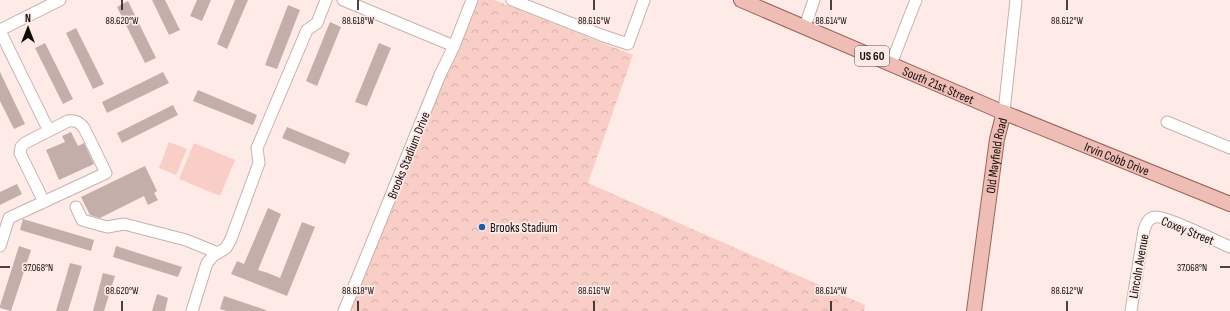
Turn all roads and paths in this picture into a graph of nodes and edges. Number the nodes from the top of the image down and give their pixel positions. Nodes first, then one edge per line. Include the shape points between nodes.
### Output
1 (60, 0) edge
2 (326, 0) edge
3 (343, 0) edge
4 (472, 0) edge
5 (512, 0) edge
6 (644, 0) edge
7 (741, 0) edge
8 (814, 0) edge
9 (916, 0) edge
10 (1016, 0) edge
11 (804, 26) junction
12 (0, 31) edge
13 (454, 46) junction
14 (891, 64) junction
15 (1004, 112) junction
16 (1167, 122) dead end
17 (49, 131) junction
18 (1230, 148) edge
19 (44, 202) junction
20 (1230, 204) edge
21 (76, 207) dead end
22 (1147, 221) joint
23 (0, 246) edge
24 (1230, 247) edge
25 (218, 253) junction
26 (192, 311) edge
27 (344, 311) edge
28 (974, 311) edge
29 (1131, 311) edge

1 - 12 street
2 - 25 street via 317,23 307,30 257,148 259,164 231,239 226,248
3 - 13 street
4 - 13 street, Brooks Stadium Drive
5 - 6 street via 628,44
7 - 11 main road, South 21st Street / US 60
8 - 11 street
9 - 14 street
10 - 15 street, Old Mayfield Road
11 - 14 main road, South 21st Street / US 60
12 - 17 street
13 - 27 street, Brooks Stadium Drive
14 - 15 main road, South 21st Street / US 60
15 - 20 main road, Irvin Cobb Drive / US 60
15 - 28 main road, Old Mayfield Road via 997,139
16 - 18 street
17 - 19 street via 25,142 20,153
17 - 19 street via 68,122 79,122 106,173
19 - 23 street via 9,218
21 - 25 street via 82,220 107,227 124,224 186,240
22 - 24 street, Coxey Street via 1159,217
22 - 29 street, Lincoln Avenue
25 - 26 street via 207,262

